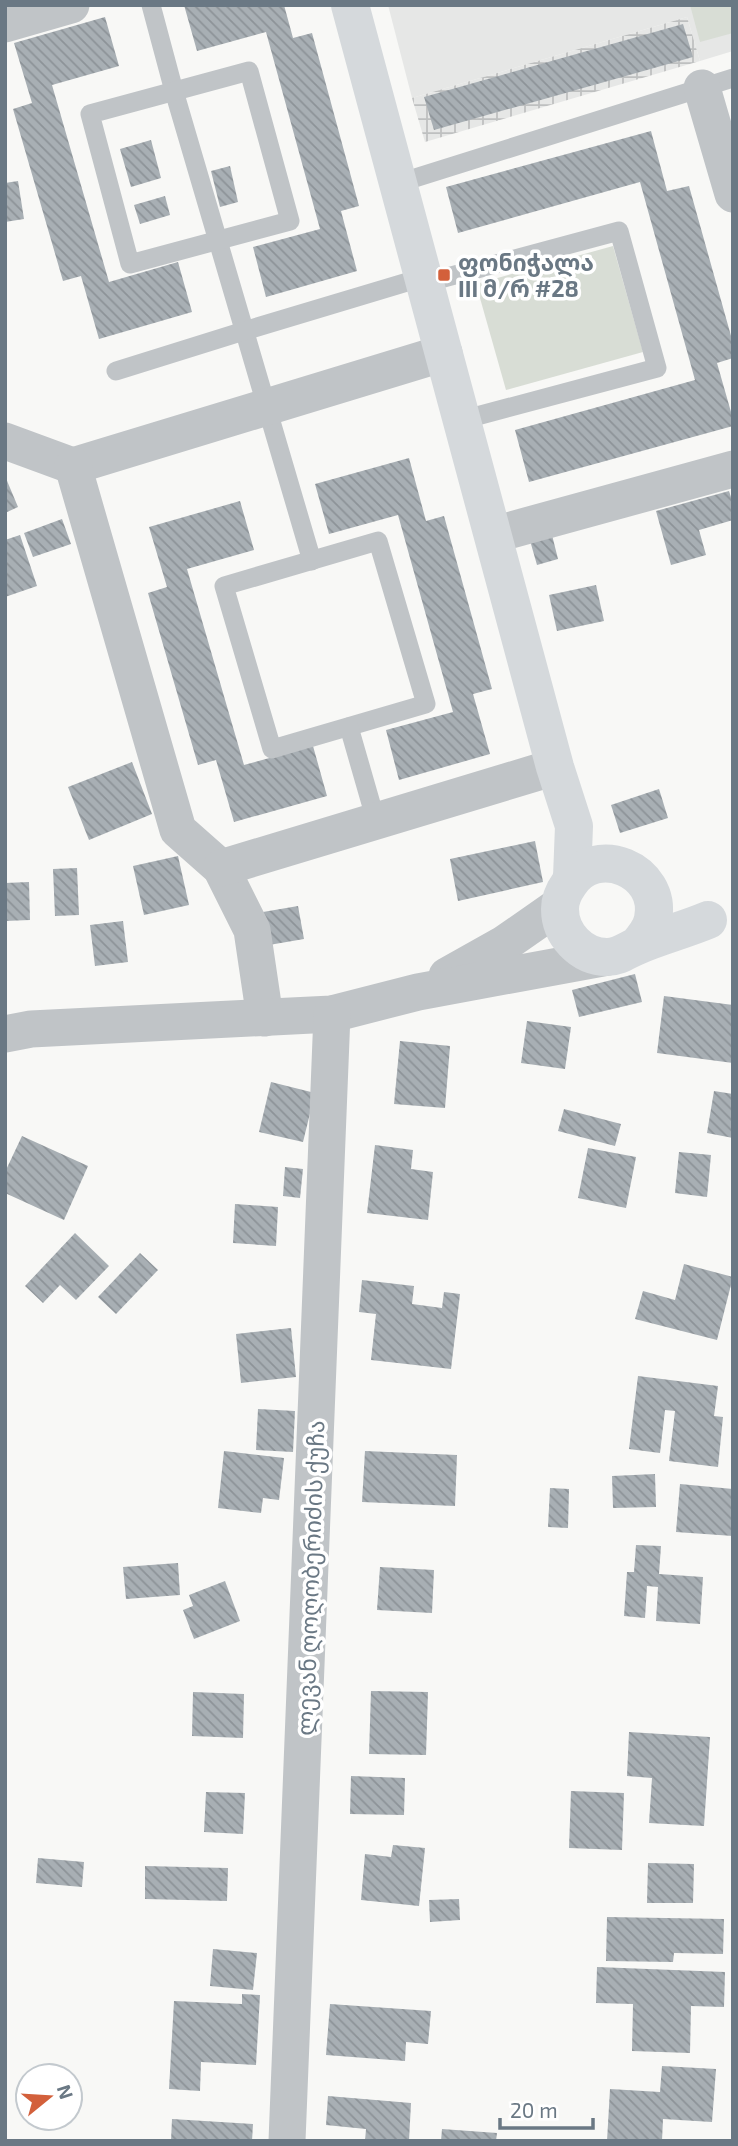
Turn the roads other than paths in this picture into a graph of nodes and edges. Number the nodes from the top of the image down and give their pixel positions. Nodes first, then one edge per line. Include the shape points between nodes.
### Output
1 (71, 5) edge
2 (151, 5) edge
3 (350, 5) edge
4 (5, 24) edge
5 (717, 83) edge
6 (174, 91) junction
7 (399, 183) junction
8 (733, 194) edge
9 (217, 241) junction
10 (425, 280) junction
11 (244, 331) junction
12 (444, 354) junction
13 (116, 371) dead end
14 (266, 408) junction
15 (462, 419) junction
16 (5, 441) edge
17 (73, 466) junction
18 (733, 469) edge
19 (493, 535) junction
20 (312, 561) junction
21 (349, 727) junction
22 (555, 767) junction
23 (376, 821) junction
24 (614, 863) junction
25 (221, 868) junction
26 (649, 889) junction
27 (566, 891) junction
28 (720, 921) edge
29 (622, 951) junction
30 (418, 992) junction
31 (332, 1014) junction
32 (265, 1018) junction
33 (5, 1034) edge
34 (287, 2141) edge

1 - 4 street
2 - 6 lane
3 - 7 street
5 - 7 lane
5 - 8 street
6 - 9 lane
6 - 9 lane via 249,71 290,221
6 - 9 lane via 90,114 130,264
7 - 10 street
9 - 11 lane
10 - 11 lane
10 - 12 street
10 - 15 lane via 619,231 657,368
11 - 13 lane
11 - 14 lane
12 - 14 street
12 - 15 street
14 - 17 street
14 - 20 lane
15 - 19 street
16 - 17 street
17 - 25 street via 178,830
18 - 19 street
19 - 22 street
20 - 21 lane via 378,541 426,704
20 - 21 lane via 224,586 272,749
21 - 23 lane
22 - 23 street
22 - 24 street via 587,827
22 - 27 street via 574,826
23 - 25 street
24 - 26 street via 628,867
24 - 27 street via 585,868
25 - 32 street via 252,930
26 - 28 street
26 - 29 street via 653,919 647,934
27 - 29 street via 561,921 578,947 592,955
27 - 30 street via 504,944
28 - 29 street
29 - 30 street
30 - 31 street
31 - 32 street
31 - 34 street, ლევან ღოღობერიძის ქუჩა
32 - 33 street

